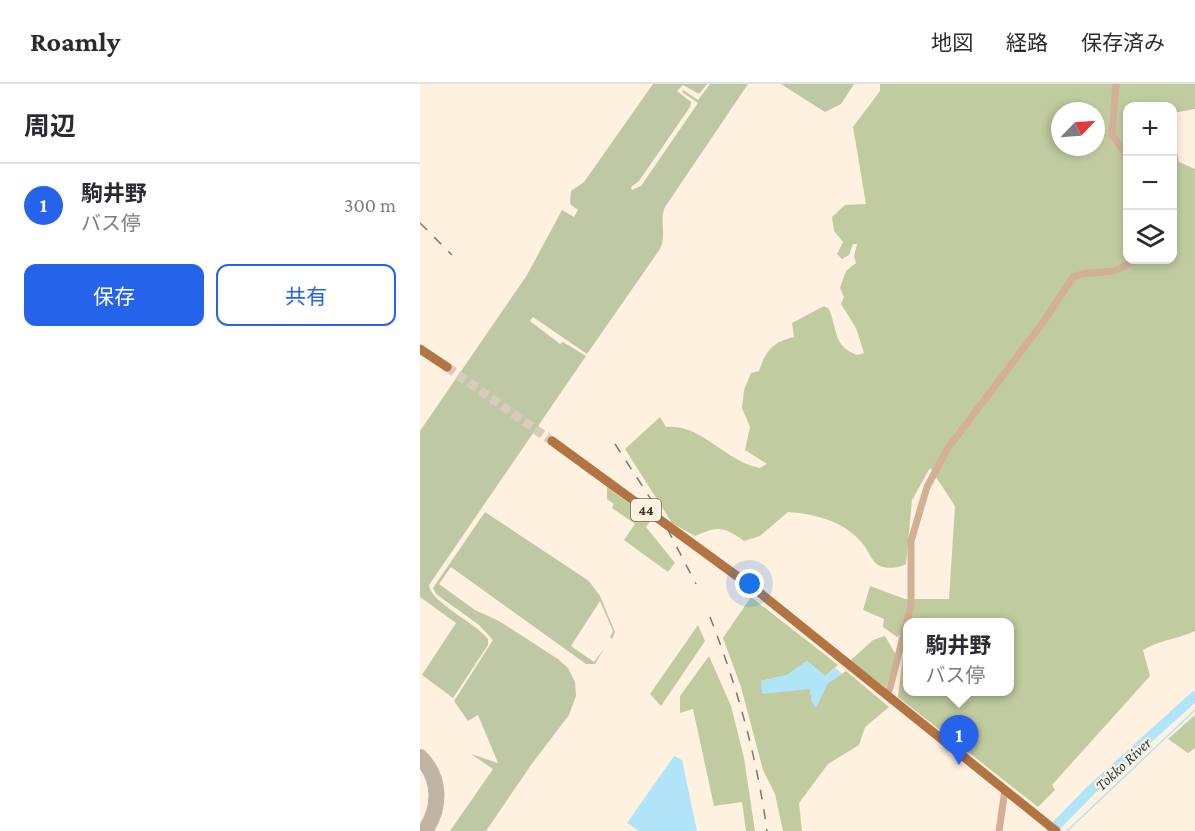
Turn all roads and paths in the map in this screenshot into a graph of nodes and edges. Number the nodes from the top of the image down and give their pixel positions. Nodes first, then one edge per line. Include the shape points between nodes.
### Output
1 (1116, 84) edge
2 (1127, 156) edge
3 (1129, 264) edge
4 (420, 349) edge
5 (447, 367) tunnel mouth
6 (552, 441) tunnel mouth
7 (741, 579) tunnel mouth
8 (760, 593) tunnel mouth
9 (908, 618) edge
10 (903, 637) edge
11 (886, 696) junction
12 (1005, 790) junction
13 (999, 831) edge
14 (1056, 831) edge

1 - 2 street via 1112,135
3 - 9 street via 1114,271 1073,277 948,448 918,509 911,541
4 - 5 main road
6 - 7 main road, 44
8 - 11 main road
10 - 11 street
11 - 12 main road
12 - 13 street
12 - 14 main road

